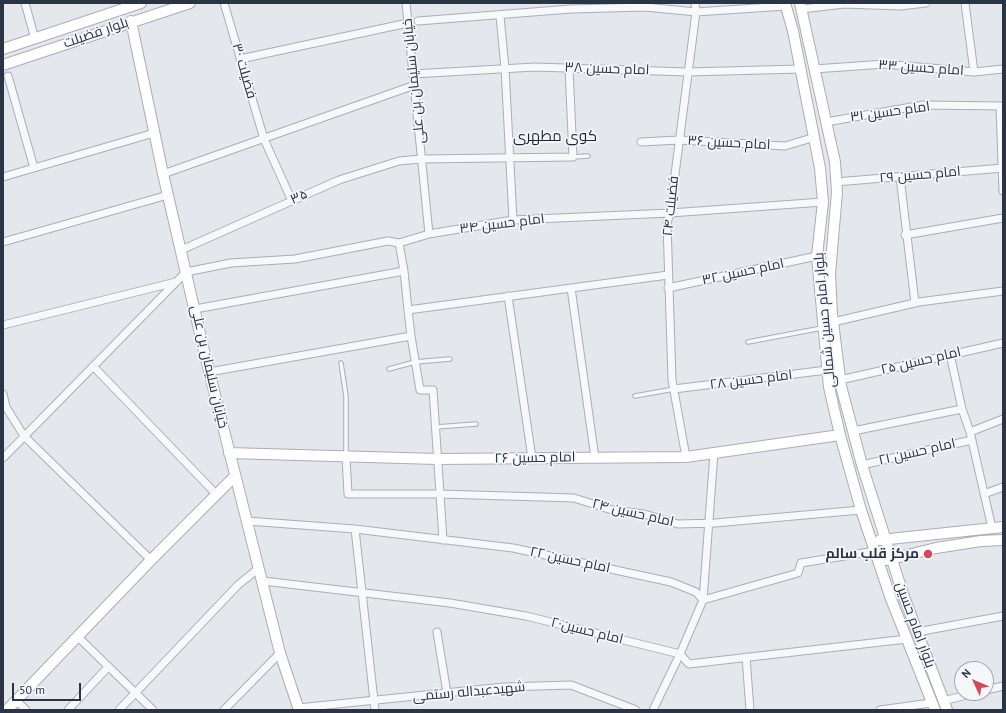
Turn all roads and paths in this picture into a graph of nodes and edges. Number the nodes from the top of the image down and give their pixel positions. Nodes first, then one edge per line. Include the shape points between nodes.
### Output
1 (25, 3) edge
2 (141, 3) edge
3 (190, 3) edge
4 (224, 3) edge
5 (406, 3) edge
6 (696, 3) edge
7 (926, 3) edge
8 (965, 3) edge
9 (786, 4) edge
10 (128, 5) edge
11 (801, 6) edge
12 (696, 12) junction
13 (500, 16) junction
14 (131, 21) junction
15 (418, 21) dead end
16 (408, 23) junction
17 (35, 39) junction
18 (3, 49) edge
19 (240, 59) junction
20 (3, 65) edge
21 (505, 68) junction
22 (569, 68) junction
23 (800, 69) junction
24 (814, 69) junction
25 (1003, 69) edge
26 (687, 72) junction
27 (974, 72) junction
28 (413, 74) junction
29 (8, 76) dead end
30 (415, 85) junction
31 (819, 91) junction
32 (806, 92) junction
33 (1002, 106) edge
34 (826, 122) junction
35 (154, 133) junction
36 (815, 137) junction
37 (264, 139) junction
38 (679, 140) junction
39 (641, 142) dead end
40 (573, 156) junction
41 (588, 156) dead end
42 (510, 157) junction
43 (422, 159) junction
44 (34, 168) junction
45 (1002, 168) edge
46 (163, 174) junction
47 (900, 176) junction
48 (3, 178) edge
49 (836, 182) junction
50 (1003, 191) edge
51 (168, 195) junction
52 (292, 201) junction
53 (823, 202) junction
54 (670, 213) junction
55 (1003, 218) edge
56 (514, 220) junction
57 (429, 234) junction
58 (906, 235) junction
59 (3, 242) edge
60 (400, 243) junction
61 (181, 250) junction
62 (817, 256) junction
63 (404, 271) junction
64 (186, 272) junction
65 (668, 275) junction
66 (177, 282) junction
67 (571, 288) junction
68 (668, 288) junction
69 (1003, 291) edge
70 (508, 296) junction
71 (915, 303) junction
72 (195, 309) junction
73 (408, 310) junction
74 (833, 322) junction
75 (3, 325) edge
76 (823, 328) junction
77 (411, 336) junction
78 (748, 342) dead end
79 (1003, 343) edge
80 (950, 354) junction
81 (450, 359) dead end
82 (415, 362) junction
83 (341, 363) dead end
84 (93, 366) junction
85 (389, 368) dead end
86 (827, 370) junction
87 (209, 372) junction
88 (840, 380) junction
89 (674, 389) junction
90 (3, 394) edge
91 (634, 396) dead end
92 (5, 407) edge
93 (962, 409) junction
94 (1003, 419) edge
95 (476, 424) dead end
96 (435, 427) junction
97 (852, 431) junction
98 (970, 432) junction
99 (840, 435) junction
100 (24, 436) junction
101 (972, 440) junction
102 (229, 453) junction
103 (714, 453) junction
104 (346, 457) junction
105 (686, 457) junction
106 (3, 458) edge
107 (532, 458) junction
108 (595, 458) junction
109 (437, 459) junction
110 (862, 465) junction
111 (235, 476) junction
112 (1003, 487) edge
113 (216, 494) junction
114 (440, 494) junction
115 (984, 494) junction
116 (861, 510) junction
117 (247, 521) junction
118 (710, 523) junction
119 (1003, 527) edge
120 (992, 528) junction
121 (355, 529) junction
122 (886, 538) junction
123 (443, 540) junction
124 (1003, 540) edge
125 (872, 541) junction
126 (875, 552) junction
127 (893, 559) junction
128 (151, 560) junction
129 (879, 562) junction
130 (259, 568) junction
131 (263, 581) junction
132 (362, 593) junction
133 (703, 600) junction
134 (1003, 616) edge
135 (437, 632) dead end
136 (917, 632) junction
137 (77, 636) junction
138 (907, 639) junction
139 (280, 653) junction
140 (680, 654) junction
141 (746, 657) junction
142 (108, 666) junction
143 (136, 693) junction
144 (447, 693) junction
145 (16, 700) junction
146 (373, 700) junction
147 (955, 701) edge
148 (945, 705) edge
149 (933, 706) edge
150 (298, 709) edge
151 (7, 710) edge
152 (26, 710) edge
153 (68, 710) edge
154 (119, 710) edge
155 (153, 710) edge
156 (224, 710) edge
157 (375, 710) edge
158 (636, 710) edge
159 (653, 710) edge
160 (750, 710) edge
161 (880, 710) edge

1 - 17 street
2 - 10 street, بلوار فضیلت
3 - 14 street, بلوار فضیلت
4 - 19 street, فضیلت ۳۰
5 - 16 street, خیابان سلیمان بن علی
6 - 12 street, فضیلت ۲۴
7 - 11 street via 900,6
8 - 27 street
9 - 12 street
9 - 23 street, بلوار امام حسین شمالی
10 - 17 street, بلوار فضیلت
11 - 24 street, بلوار امام حسین شمالی
12 - 13 street via 645,7 571,9
12 - 26 street, فضیلت ۲۴
13 - 15 street
13 - 21 street
14 - 20 street, بلوار فضیلت
14 - 35 street, خیابان سلیمان بن علی
16 - 19 street
16 - 28 street, خیابان سلیمان بن علی
17 - 18 street, بلوار فضیلت
19 - 37 street, فضیلت ۳۰
21 - 22 street, امام حسین ۳۸
21 - 28 street, امام حسین ۳۸
21 - 42 street
22 - 26 street, امام حسین ۳۸
22 - 40 street
23 - 26 street, امام حسین ۳۸
23 - 32 street, بلوار امام حسین شمالی
24 - 27 street, امام حسین ۳۳ via 885,64
24 - 31 street, بلوار امام حسین شمالی
25 - 27 street, امام حسین ۳۳
26 - 38 street, فضیلت ۲۴
28 - 30 street, خیابان سلیمان بن علی
29 - 44 street
30 - 37 street
30 - 43 street, خیابان سلیمان بن علی
31 - 32 street
31 - 34 street, بلوار امام حسین شمالی
32 - 36 street, بلوار امام حسین شمالی
33 - 34 street, امام حسین ۳۱ via 923,105
33 - 45 street
34 - 49 street, بلوار امام حسین شمالی via 835,162
35 - 44 street
35 - 46 street, خیابان سلیمان بن علی
36 - 38 street, امام حسین ۳۶ via 785,146
36 - 53 street, بلوار امام حسین شمالی
37 - 46 street
37 - 52 street, فضیلت ۳۰
38 - 39 street, امام حسین ۳۶
38 - 54 street, فضیلت ۲۴
40 - 41 lane
40 - 42 street, ۳۵
42 - 43 street, ۳۵
42 - 56 street
43 - 52 street, ۳۵ via 400,161 339,180
43 - 57 street, خیابان سلیمان بن علی
44 - 48 street
45 - 47 street, امام حسین ۲۹
45 - 50 street
46 - 51 street, خیابان سلیمان بن علی
47 - 49 street, امام حسین ۲۹
47 - 58 street
49 - 74 street, بلوار امام حسین شمالی via 830,274
51 - 59 street
51 - 61 street, خیابان سلیمان بن علی
52 - 61 street, ۳۵
53 - 54 street, امام حسین ۳۴
53 - 62 street, بلوار امام حسین شمالی
54 - 56 street, امام حسین ۳۴
54 - 65 street, فضیلت ۲۴ via 666,223
55 - 58 street
56 - 57 street, امام حسین ۳۴
57 - 60 street, امام حسین ۳۴
58 - 71 street
60 - 63 street
60 - 64 street, امام حسین ۳۴ via 388,240 295,259 231,263
61 - 64 street, خیابان سلیمان بن علی
62 - 68 street, امام حسین ۳۲
62 - 76 street, بلوار امام حسین شمالی
63 - 72 street
63 - 73 street
64 - 66 street
64 - 72 street, خیابان سلیمان بن علی
65 - 67 street
65 - 68 street, فضیلت ۲۴
66 - 75 street
66 - 84 street
67 - 70 street
67 - 108 street
68 - 89 street, فضیلت ۲۴
69 - 71 street
70 - 73 street
70 - 107 street
71 - 74 street
72 - 87 street, خیابان سلیمان بن علی
73 - 77 street
74 - 88 street, بلوار امام حسین شمالی
76 - 78 lane
76 - 86 street, بلوار امام حسین شمالی
77 - 82 street
77 - 87 street
79 - 80 street, امام حسین ۲۵
80 - 88 street, امام حسین ۲۵
80 - 93 street
81 - 82 lane
82 - 85 lane
82 - 96 street via 420,390 434,390
83 - 104 lane via 346,396
84 - 100 street
84 - 113 street
86 - 89 street, امام حسین ۲۸
86 - 99 street, بلوار امام حسین شمالی
87 - 102 street, خیابان سلیمان بن علی
88 - 97 street, بلوار امام حسین شمالی
89 - 91 lane
89 - 105 street, فضیلت ۲۴
90 - 92 street
92 - 100 street
93 - 97 street
93 - 98 street
94 - 98 street
95 - 96 lane
96 - 109 street
97 - 110 street, بلوار امام حسین شمالی
98 - 101 street
99 - 103 street, امام حسین ۲۶
99 - 116 street, بلوار امام حسین شمالی
100 - 106 street
100 - 128 street
101 - 110 street, امام حسین ۲۱
101 - 115 street
102 - 104 street, امام حسین ۲۶
102 - 111 street, خیابان سلیمان بن علی
103 - 105 street, امام حسین ۲۶
103 - 118 street
104 - 109 street, امام حسین ۲۶
104 - 114 street, امام حسین ۲۴ via 348,494
105 - 108 street, امام حسین ۲۶
107 - 108 street, امام حسین ۲۶
107 - 109 street, امام حسین ۲۶
109 - 114 street
110 - 122 street, بلوار امام حسین شمالی
111 - 113 street
111 - 117 street, خیابان سلیمان بن علی
112 - 115 street
113 - 128 street
114 - 118 street, امام حسین ۲۴ via 574,498 612,510 644,514 678,524
114 - 123 street
115 - 120 street
116 - 118 street, امام حسین ۲۴
116 - 125 street, بلوار امام حسین شمالی
117 - 121 street, امام حسین ۲۲
117 - 130 street, خیابان سلیمان بن علی
118 - 133 street
119 - 120 street
120 - 122 street
121 - 123 street, امام حسین ۲۲
121 - 132 street
122 - 125 street
122 - 127 street, بلوار امام حسین
123 - 133 street, امام حسین ۲۲ via 513,548 671,582 696,592
124 - 127 street via 936,548
125 - 126 street, بلوار امام حسین شمالی
126 - 129 street, بلوار امام حسین شمالی
126 - 133 street via 801,563 798,573
127 - 129 street
127 - 136 street, بلوار امام حسین
128 - 137 street
129 - 138 street, بلوار امام حسین شمالی
130 - 131 street, خیابان سلیمان بن علی
130 - 143 street via 238,585
131 - 132 street, امام حسین۲۰
131 - 139 street, خیابان سلیمان بن علی
132 - 140 street, امام حسین۲۰ via 450,603 526,616
132 - 146 street
133 - 140 street
134 - 136 street
135 - 144 street
136 - 148 street, بلوار امام حسین
137 - 142 street
137 - 145 street
138 - 141 street, امام حسین۲۰
138 - 149 street, بلوار امام حسین شمالی
139 - 150 street, خیابان سلیمان بن علی
139 - 156 street
140 - 141 street, امام حسین۲۰ via 689,664
140 - 159 street
141 - 160 street
142 - 143 street
142 - 153 street
143 - 154 street
143 - 155 street
144 - 146 street, شهیدعبداله رستمی
144 - 158 street, شهیدعبداله رستمی via 504,687 571,685
145 - 151 street
145 - 152 street
146 - 150 street, شهیدعبداله رستمی
146 - 157 street
147 - 148 street
149 - 161 street

